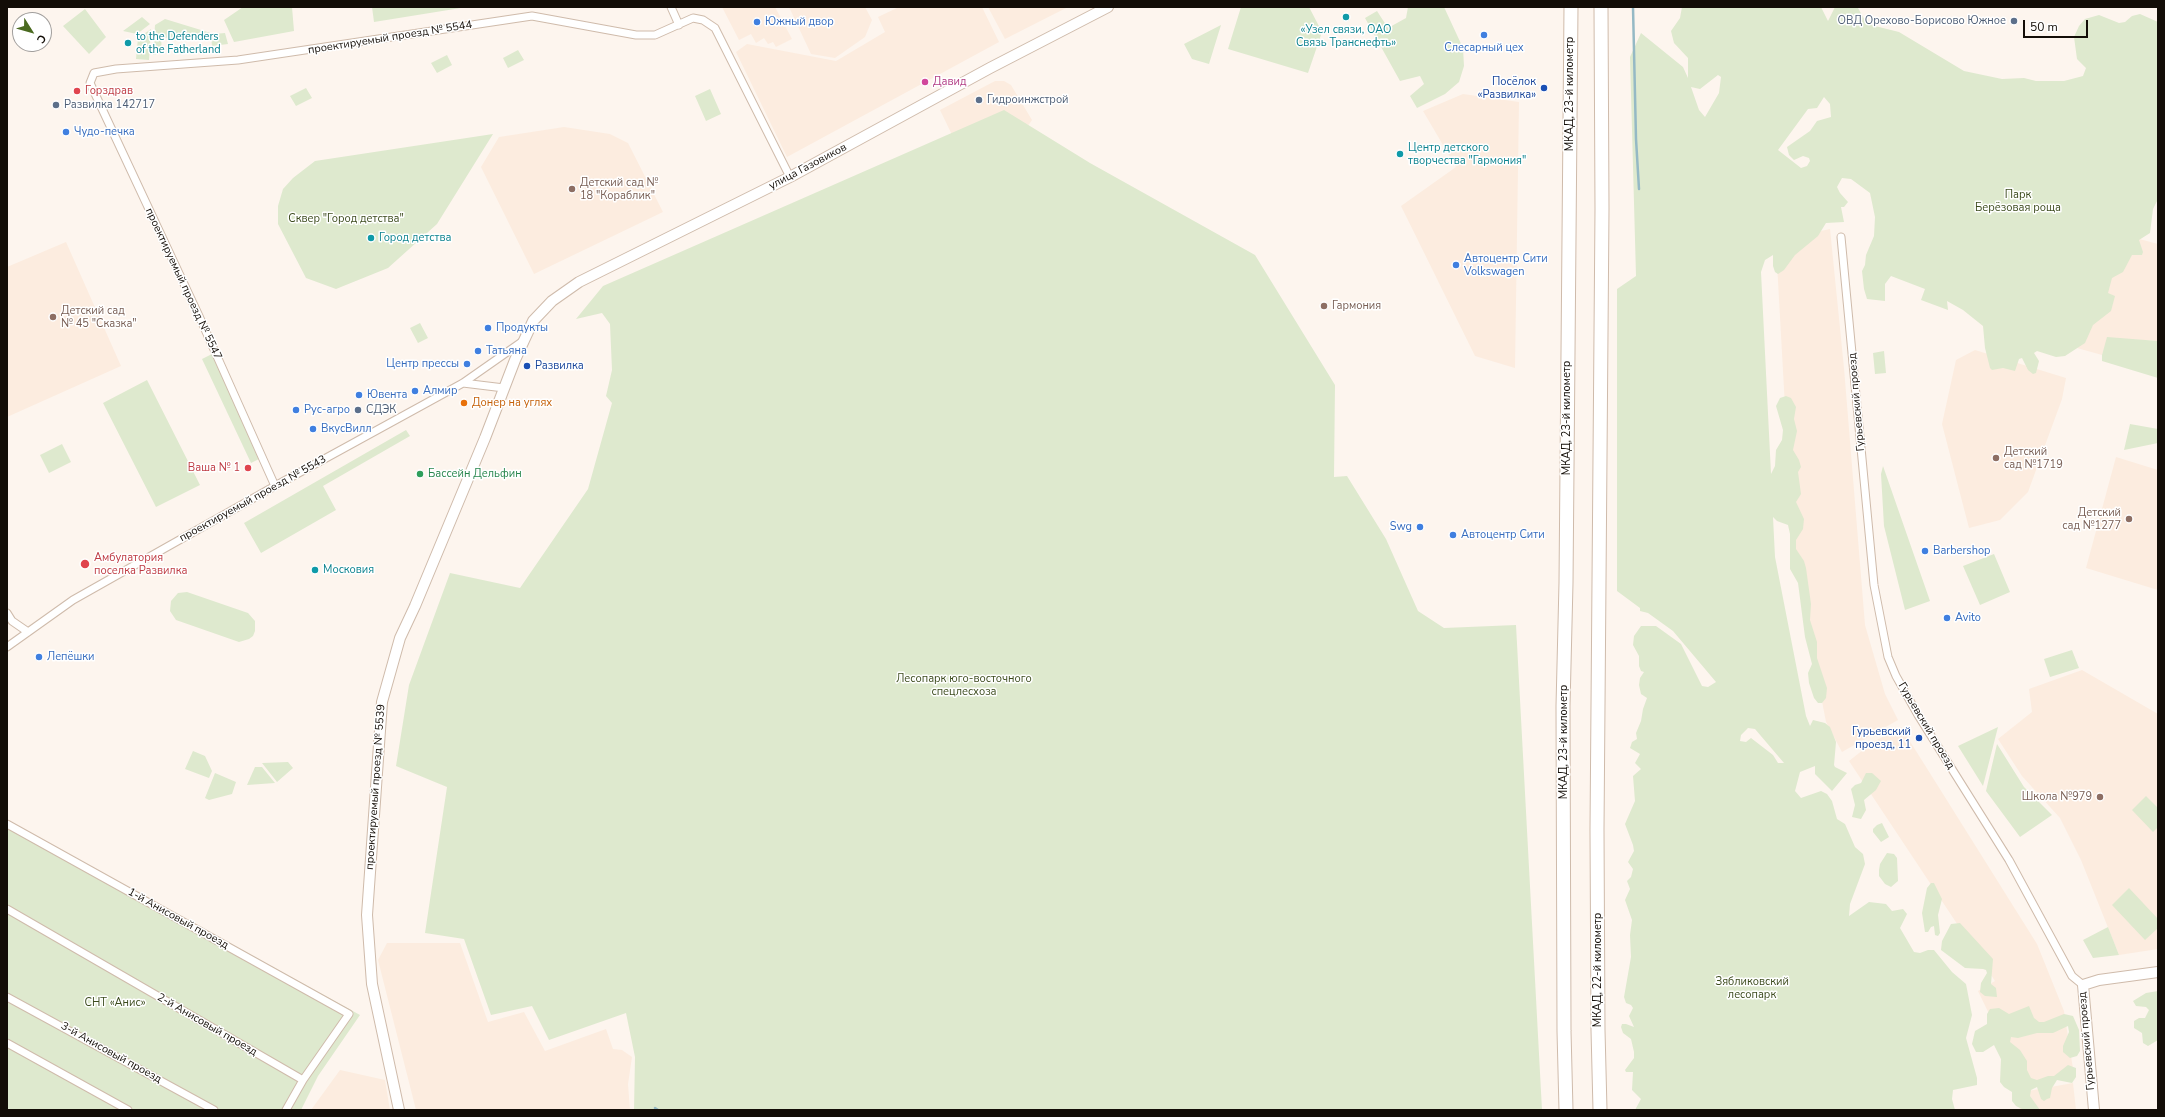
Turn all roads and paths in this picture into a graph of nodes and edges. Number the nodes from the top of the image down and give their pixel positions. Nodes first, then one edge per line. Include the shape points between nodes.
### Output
1 (671, 7) edge
2 (1108, 7) edge
3 (1571, 7) edge
4 (1601, 7) edge
5 (679, 25) junction
6 (90, 83) joint
7 (790, 177) junction
8 (1841, 237) dead end
9 (523, 341) junction
10 (463, 383) junction
11 (504, 388) junction
12 (275, 486) junction
13 (7, 613) edge
14 (28, 632) junction
15 (7, 647) edge
16 (7, 824) edge
17 (7, 908) edge
18 (2158, 972) edge
19 (2083, 986) junction
20 (7, 997) edge
21 (7, 1043) edge
22 (303, 1080) junction
23 (128, 1110) edge
24 (214, 1110) edge
25 (286, 1110) edge
26 (399, 1110) edge
27 (1566, 1110) edge
28 (1600, 1110) edge
29 (2094, 1110) edge

1 - 5 street
2 - 7 street, улица Газовиков
3 - 27 highway, МКАД, 23-й километр via 1563,830
4 - 28 highway, МКАД, 22-й километр via 1597,830
5 - 6 street, проектируемый проезд № 5544 via 654,35 636,36 532,16 238,60 106,70 94,73
5 - 7 street, проектируемый проезд № 5544 via 692,18 703,20 715,28
6 - 12 street, проектируемый проезд № 5547
7 - 9 street, улица Газовиков via 579,282 552,301 533,322
8 - 19 street, Гурьевский проезд via 1874,585 1888,657 1918,715 2009,860 2072,976
9 - 10 street, проектируемый проезд № 5543
9 - 11 street, улица Газовиков
10 - 11 street
10 - 12 street, проектируемый проезд № 5543
11 - 26 street, проектируемый проезд № 5539 via 400,638 382,702 367,915 372,984
12 - 14 street, проектируемый проезд № 5543 via 73,600
13 - 14 street via 12,621
14 - 15 street, проектируемый проезд № 5543
16 - 22 street, 1-й Анисовый проезд via 349,1014
17 - 22 street, 2-й Анисовый проезд
18 - 19 street via 2099,980
19 - 29 street, Гурьевский проезд
20 - 24 street, 3-й Анисовый проезд
21 - 23 street
22 - 25 street

